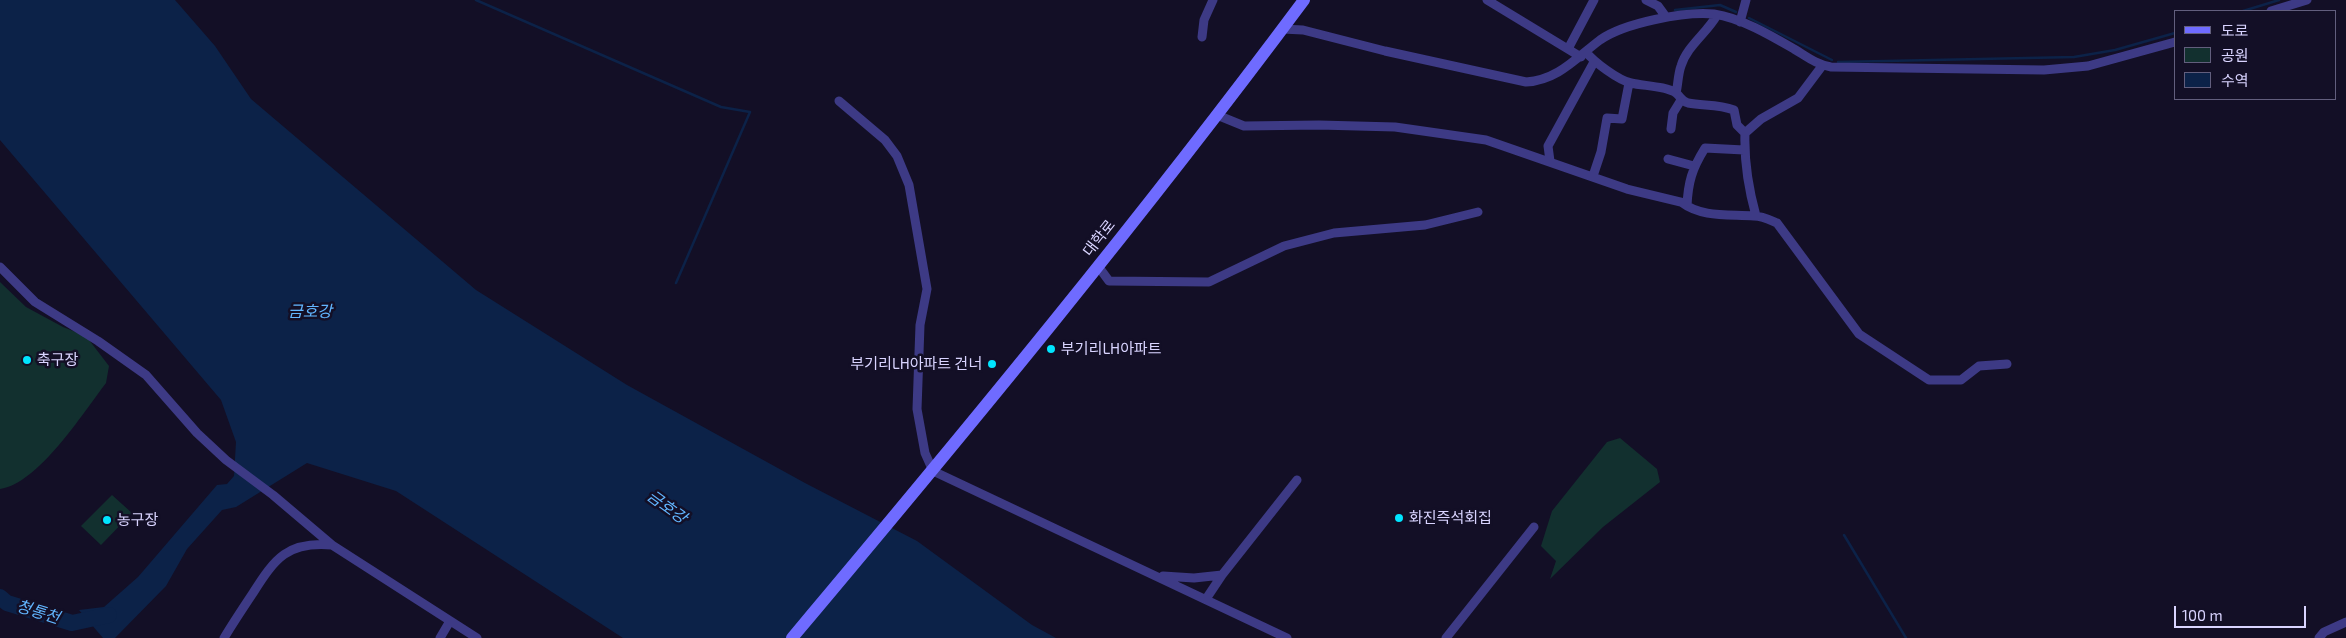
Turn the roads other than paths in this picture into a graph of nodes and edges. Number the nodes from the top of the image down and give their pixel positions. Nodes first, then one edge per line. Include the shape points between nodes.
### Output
1 (1212, 0) edge
2 (1304, 0) edge
3 (1487, 0) edge
4 (1594, 0) edge
5 (1646, 0) edge
6 (1746, 0) edge
7 (2306, 0) edge
8 (2274, 10) edge
9 (1717, 15) junction
10 (1666, 17) junction
11 (1740, 22) junction
12 (1282, 29) junction
13 (1202, 37) dead end
14 (2174, 42) edge
15 (1568, 49) junction
16 (1583, 55) junction
17 (1594, 62) junction
18 (1822, 66) junction
19 (1629, 83) junction
20 (1679, 97) junction
21 (839, 101) dead end
22 (1217, 114) junction
23 (1671, 129) dead end
24 (1745, 132) junction
25 (1744, 150) junction
26 (1668, 160) dead end
27 (1550, 161) junction
28 (1694, 166) junction
29 (1593, 176) junction
30 (1687, 206) junction
31 (1478, 212) dead end
32 (1756, 216) junction
33 (1098, 266) junction
34 (0, 267) edge
35 (2007, 364) dead end
36 (933, 471) junction
37 (1297, 480) dead end
38 (1534, 527) dead end
39 (332, 546) junction
40 (1222, 575) junction
41 (1156, 576) junction
42 (1206, 599) junction
43 (450, 621) junction
44 (2346, 622) edge
45 (224, 638) edge
46 (440, 638) edge
47 (477, 638) edge
48 (792, 638) edge
49 (1287, 638) edge
50 (1446, 638) edge
51 (2319, 638) edge

1 - 13 street via 1204,20
2 - 12 main road, 대학로
3 - 15 street
4 - 15 street
5 - 10 street via 1658,6
6 - 11 street
7 - 8 street
9 - 10 street
9 - 11 street
9 - 20 street via 1710,28 1693,44 1681,66
10 - 16 street via 1620,29
11 - 18 street via 1779,40
12 - 16 street via 1303,30 1385,52 1526,82 1563,70
12 - 22 main road, 대학로
14 - 18 street via 2088,66 2044,70
15 - 16 street
16 - 17 street
17 - 19 street
17 - 27 street via 1548,146
18 - 24 street via 1798,98
19 - 20 street via 1644,84
19 - 29 street via 1622,119 1607,118
20 - 23 street
20 - 24 street via 1687,103 1734,110 1738,125
21 - 36 street via 885,140 897,156 909,185 927,290 920,325 917,409 925,453
22 - 27 street via 1244,126 1395,127 1468,136
22 - 33 main road, 대학로
24 - 25 street
25 - 28 street via 1705,148
25 - 32 street via 1748,186
26 - 28 street
27 - 29 street
28 - 30 street via 1688,184
29 - 30 street
30 - 32 street via 1717,216
31 - 33 street via 1425,225 1326,235 1284,246 1209,282 1109,281
32 - 35 street via 1777,222 1859,334 1929,380 1962,380 1979,366
33 - 36 main road, 대학로
34 - 39 street via 35,302 146,375 197,433 226,460
36 - 41 street
36 - 48 main road, 대학로
37 - 40 street
38 - 50 street
39 - 43 street
39 - 45 street via 300,547 274,561
40 - 41 street via 1194,578
40 - 42 street
41 - 42 street
42 - 49 street
43 - 46 street
43 - 47 street
44 - 51 street via 2324,632

